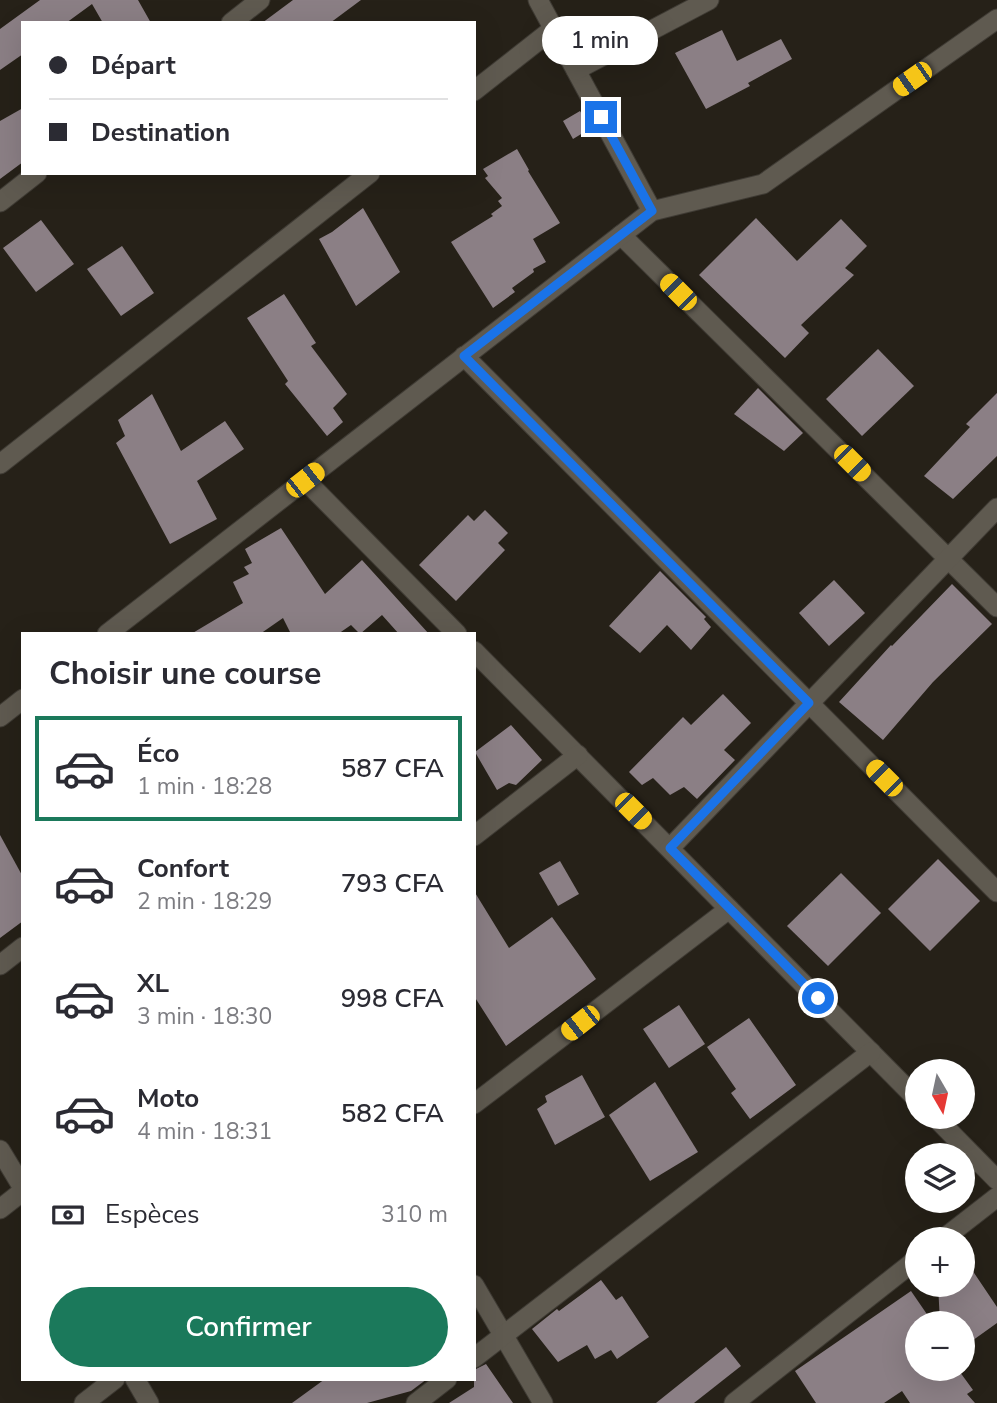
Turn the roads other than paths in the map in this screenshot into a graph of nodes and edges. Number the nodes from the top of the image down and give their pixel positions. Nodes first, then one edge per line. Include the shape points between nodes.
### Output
1 (260, 0) edge
2 (538, 0) edge
3 (709, 0) edge
4 (997, 19) edge
5 (234, 21) edge
6 (553, 29) junction
7 (576, 70) junction
8 (476, 89) edge
9 (34, 175) edge
10 (367, 175) edge
11 (0, 202) edge
12 (652, 211) junction
13 (621, 235) junction
14 (464, 356) junction
15 (0, 464) edge
16 (305, 480) junction
17 (997, 508) edge
18 (948, 559) junction
19 (997, 607) edge
20 (447, 631) edge
21 (110, 632) edge
22 (476, 653) edge
23 (21, 701) edge
24 (809, 703) junction
25 (0, 717) edge
26 (578, 755) junction
27 (476, 834) edge
28 (670, 848) junction
29 (997, 892) edge
30 (729, 909) junction
31 (21, 949) edge
32 (0, 965) edge
33 (871, 1052) junction
34 (905, 1087) edge
35 (476, 1102) edge
36 (947, 1129) edge
37 (0, 1150) edge
38 (997, 1180) edge
39 (21, 1187) edge
40 (21, 1192) edge
41 (997, 1197) edge
42 (0, 1209) edge
43 (958, 1227) edge
44 (905, 1268) edge
45 (476, 1289) edge
46 (503, 1336) junction
47 (476, 1356) edge
48 (112, 1381) edge
49 (136, 1381) edge
50 (444, 1381) edge
51 (84, 1403) edge
52 (149, 1403) edge
53 (416, 1403) edge
54 (543, 1403) edge
55 (734, 1403) edge

1 - 5 street
2 - 6 street
3 - 7 street
4 - 12 street via 763,184
6 - 7 street
6 - 8 street
7 - 12 street
9 - 11 street
10 - 15 street
12 - 13 street
13 - 14 street
13 - 18 street
14 - 16 street
14 - 24 street
16 - 20 street
16 - 21 street
17 - 18 street
18 - 19 street
18 - 24 street
22 - 26 street
23 - 25 street
24 - 28 street
24 - 29 street
26 - 27 street
26 - 28 street
28 - 30 street
30 - 33 street
30 - 35 street
31 - 32 street
33 - 34 street
33 - 46 street
36 - 38 street
37 - 39 street
40 - 42 street
41 - 43 street
44 - 55 street
45 - 46 street
46 - 47 street
46 - 54 street
48 - 51 street
49 - 52 street
50 - 53 street

